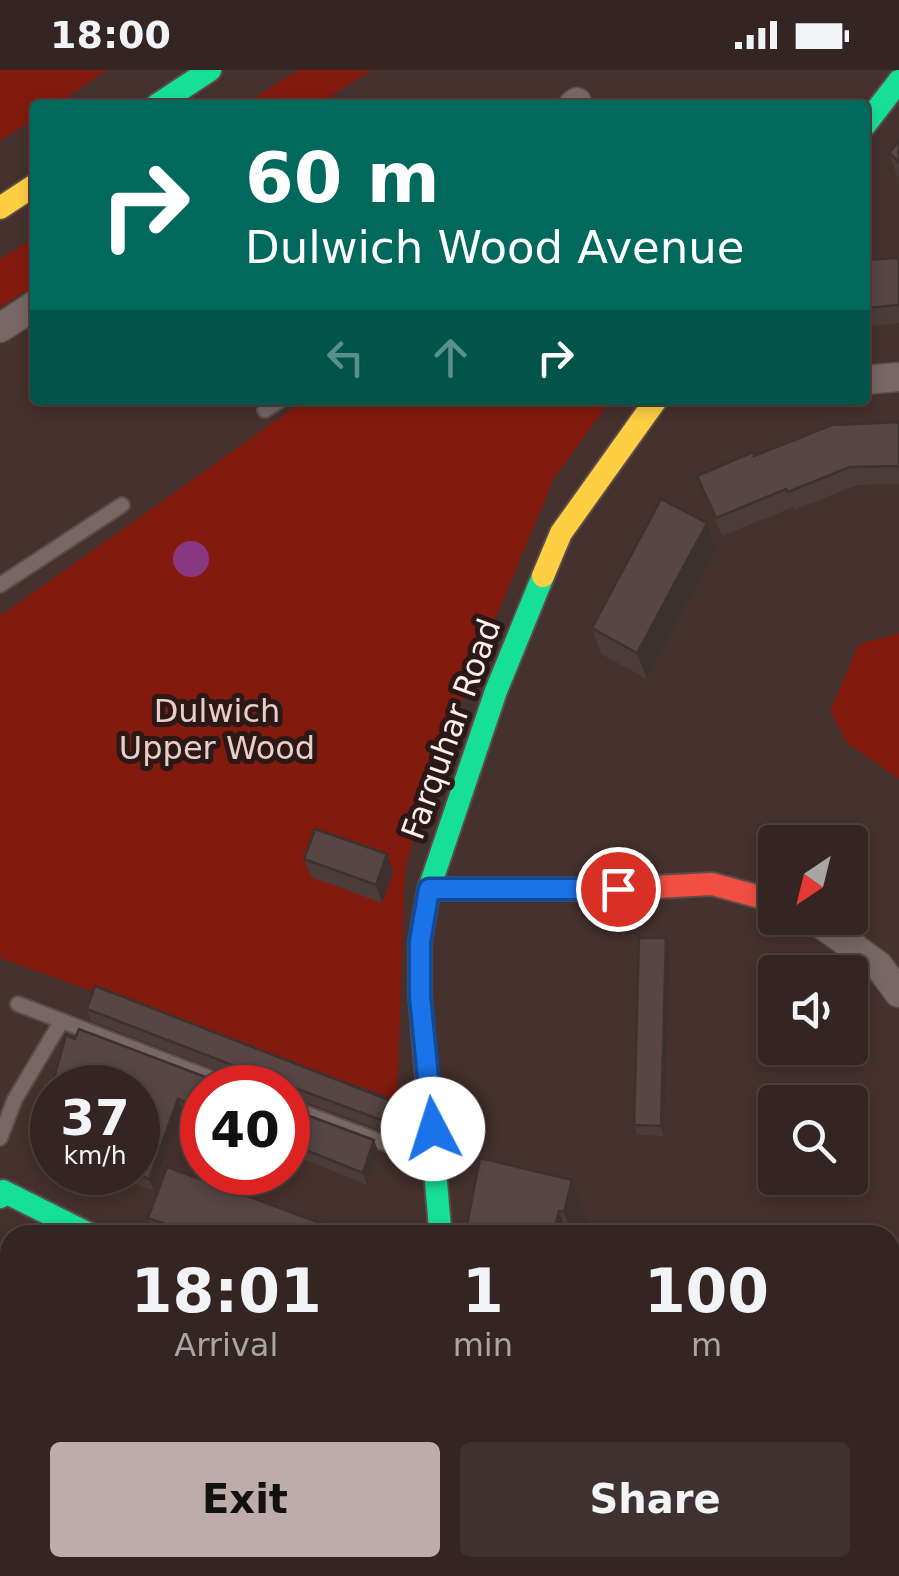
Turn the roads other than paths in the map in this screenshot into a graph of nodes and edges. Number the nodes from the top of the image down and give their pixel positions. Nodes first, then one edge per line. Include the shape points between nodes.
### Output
1 (210, 70) edge
2 (899, 81) edge
3 (165, 100) edge
4 (870, 119) edge
5 (30, 188) edge
6 (0, 208) edge
7 (30, 308) edge
8 (0, 328) edge
9 (899, 377) edge
10 (870, 380) edge
11 (272, 405) edge
12 (652, 405) edge
13 (265, 410) dead end
14 (122, 505) dead end
15 (0, 585) edge
16 (429, 889) junction
17 (758, 896) edge
18 (837, 935) edge
19 (899, 993) edge
20 (18, 1004) dead end
21 (61, 1022) junction
22 (180, 1067) edge
23 (310, 1115) edge
24 (0, 1138) edge
25 (436, 1162) junction
26 (1, 1186) edge
27 (73, 1225) edge
28 (440, 1225) edge

1 - 3 street
2 - 4 street
5 - 6 street
7 - 8 street
9 - 10 street
11 - 13 lane
12 - 16 street, Farquhar Road via 561,533 496,690
14 - 15 lane
16 - 17 street via 712,884
16 - 25 street, Farquhar Road via 420,996
18 - 19 street via 878,965
20 - 21 lane
21 - 22 lane
21 - 24 lane
23 - 25 lane
25 - 28 street, Farquhar Road
26 - 27 street

